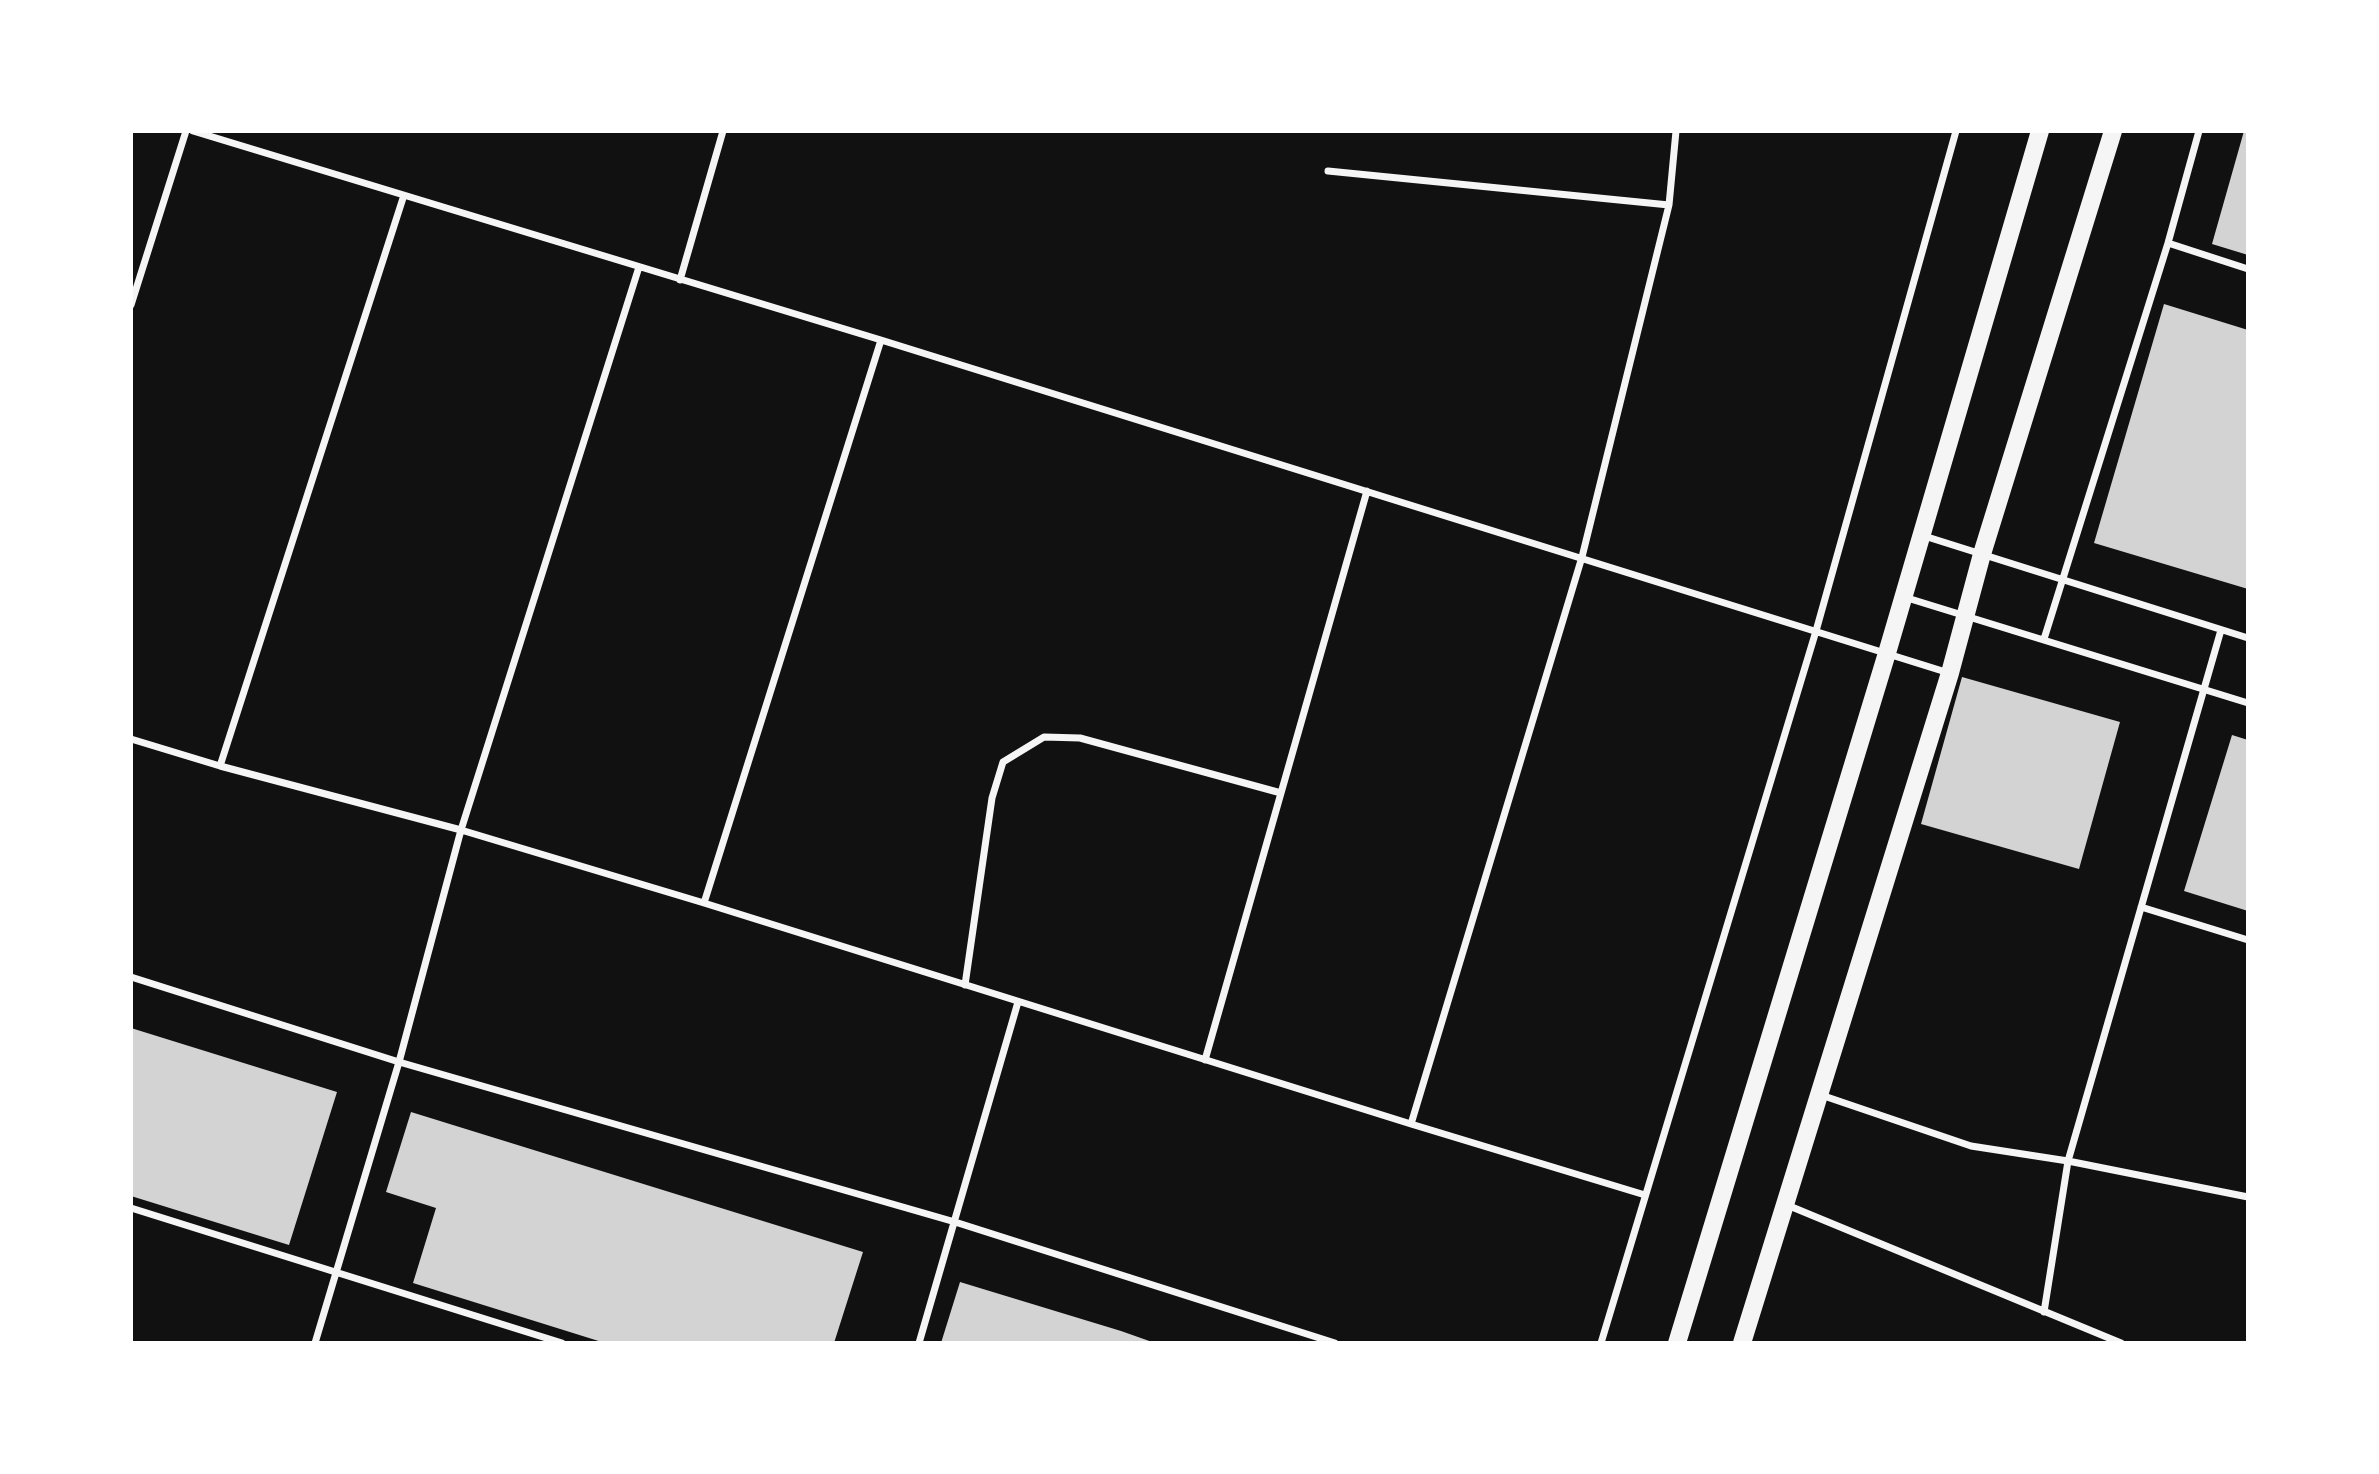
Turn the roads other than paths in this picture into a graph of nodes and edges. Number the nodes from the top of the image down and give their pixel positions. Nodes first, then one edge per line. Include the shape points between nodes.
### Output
1 (186, 131) edge
2 (193, 131) edge
3 (723, 131) edge
4 (1676, 131) edge
5 (1956, 131) edge
6 (2040, 131) edge
7 (2113, 131) edge
8 (2199, 131) edge
9 (1328, 171) dead end
10 (404, 195) junction
11 (1669, 205) junction
12 (2168, 243) junction
13 (639, 267) junction
14 (2248, 269) edge
15 (680, 280) junction
16 (131, 305) edge
17 (881, 340) junction
18 (1367, 491) junction
19 (1922, 535) junction
20 (1982, 554) junction
21 (1582, 557) junction
22 (2062, 580) junction
23 (1903, 596) junction
24 (1965, 615) junction
25 (2221, 630) junction
26 (1816, 631) junction
27 (2248, 638) edge
28 (2044, 639) junction
29 (1886, 653) junction
30 (1950, 673) junction
31 (2204, 689) junction
32 (2248, 703) edge
33 (131, 739) edge
34 (220, 766) junction
35 (1281, 793) junction
36 (461, 830) junction
37 (704, 903) junction
38 (2141, 906) junction
39 (2248, 940) edge
40 (131, 977) edge
41 (965, 985) junction
42 (1018, 1002) junction
43 (1205, 1060) junction
44 (398, 1062) junction
45 (1821, 1095) junction
46 (1411, 1124) junction
47 (2068, 1161) junction
48 (1645, 1195) junction
49 (2248, 1197) edge
50 (1786, 1205) junction
51 (131, 1209) edge
52 (955, 1222) junction
53 (337, 1271) junction
54 (2044, 1312) junction
55 (315, 1343) edge
56 (562, 1343) edge
57 (919, 1343) edge
58 (1335, 1343) edge
59 (1601, 1343) edge
60 (1677, 1343) edge
61 (1742, 1343) edge
62 (2121, 1343) edge

1 - 16 street
2 - 10 street
3 - 15 street
4 - 11 street
5 - 26 street
6 - 19 main road
7 - 20 main road
8 - 12 street
9 - 11 street
10 - 13 street
10 - 34 street
11 - 21 street
12 - 14 street
12 - 22 street
13 - 15 street
13 - 36 street
15 - 17 street
17 - 18 street
17 - 37 street
18 - 21 street
18 - 35 street
19 - 20 street
19 - 23 main road
20 - 22 street
20 - 24 main road
21 - 26 street
21 - 46 street
22 - 25 street
22 - 28 street
23 - 24 street
23 - 29 main road
24 - 28 street
24 - 30 main road
25 - 27 street
25 - 31 street
26 - 29 street
26 - 48 street
28 - 31 street
29 - 30 street
29 - 60 main road
30 - 45 main road
31 - 32 street
31 - 38 street
33 - 34 street
34 - 36 street
35 - 41 street via 1080,738 1044,737 1003,762 992,798
35 - 43 street
36 - 37 street
36 - 44 street
37 - 41 street
38 - 39 street
38 - 47 street
40 - 44 street
41 - 42 street
42 - 43 street
42 - 52 street
43 - 46 street
44 - 52 street
44 - 53 street
45 - 47 street via 1971,1146
45 - 50 main road
46 - 48 street
47 - 49 street
47 - 54 street
48 - 59 street
50 - 54 street
50 - 61 main road
51 - 53 street
52 - 57 street
52 - 58 street
53 - 55 street
53 - 56 street
54 - 62 street

